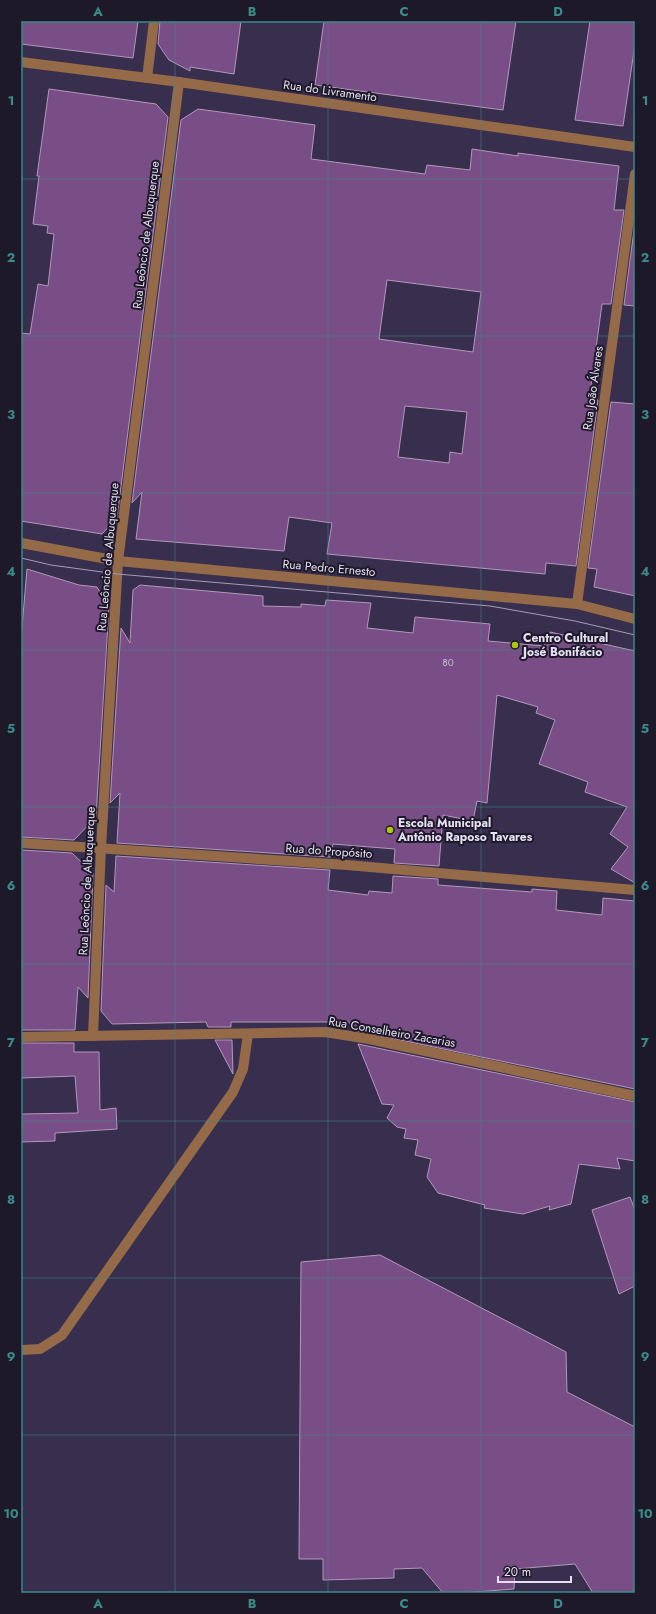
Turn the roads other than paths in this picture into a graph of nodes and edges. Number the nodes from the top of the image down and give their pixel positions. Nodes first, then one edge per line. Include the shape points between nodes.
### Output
1 (154, 21) edge
2 (21, 62) edge
3 (147, 78) junction
4 (179, 82) junction
5 (635, 147) edge
6 (635, 174) edge
7 (21, 543) edge
8 (118, 561) junction
9 (577, 604) junction
10 (635, 619) edge
11 (21, 843) edge
12 (101, 848) junction
13 (635, 890) edge
14 (248, 1034) junction
15 (93, 1036) junction
16 (21, 1037) edge
17 (635, 1096) edge
18 (21, 1350) edge

1 - 3 street
2 - 3 street, Rua do Livramento
3 - 4 street, Rua do Livramento
4 - 5 street, Rua do Livramento
4 - 8 street, Rua Leôncio de Albuquerque
6 - 9 street, Rua João Álvares
7 - 8 street, Rua Pedro Ernesto
8 - 9 street, Rua Pedro Ernesto
8 - 12 street, Rua Leôncio de Albuquerque
9 - 10 street, Rua Pedro Ernesto
11 - 12 street, Rua do Propósito
12 - 13 street, Rua do Propósito via 347,865
12 - 15 street, Rua Leôncio de Albuquerque
14 - 15 street, Rua Conselheiro Zacarias
14 - 17 street, Rua Conselheiro Zacarias via 325,1032
14 - 18 street via 243,1069 233,1092 96,1289 62,1335 40,1349
15 - 16 street, Rua Conselheiro Zacarias

